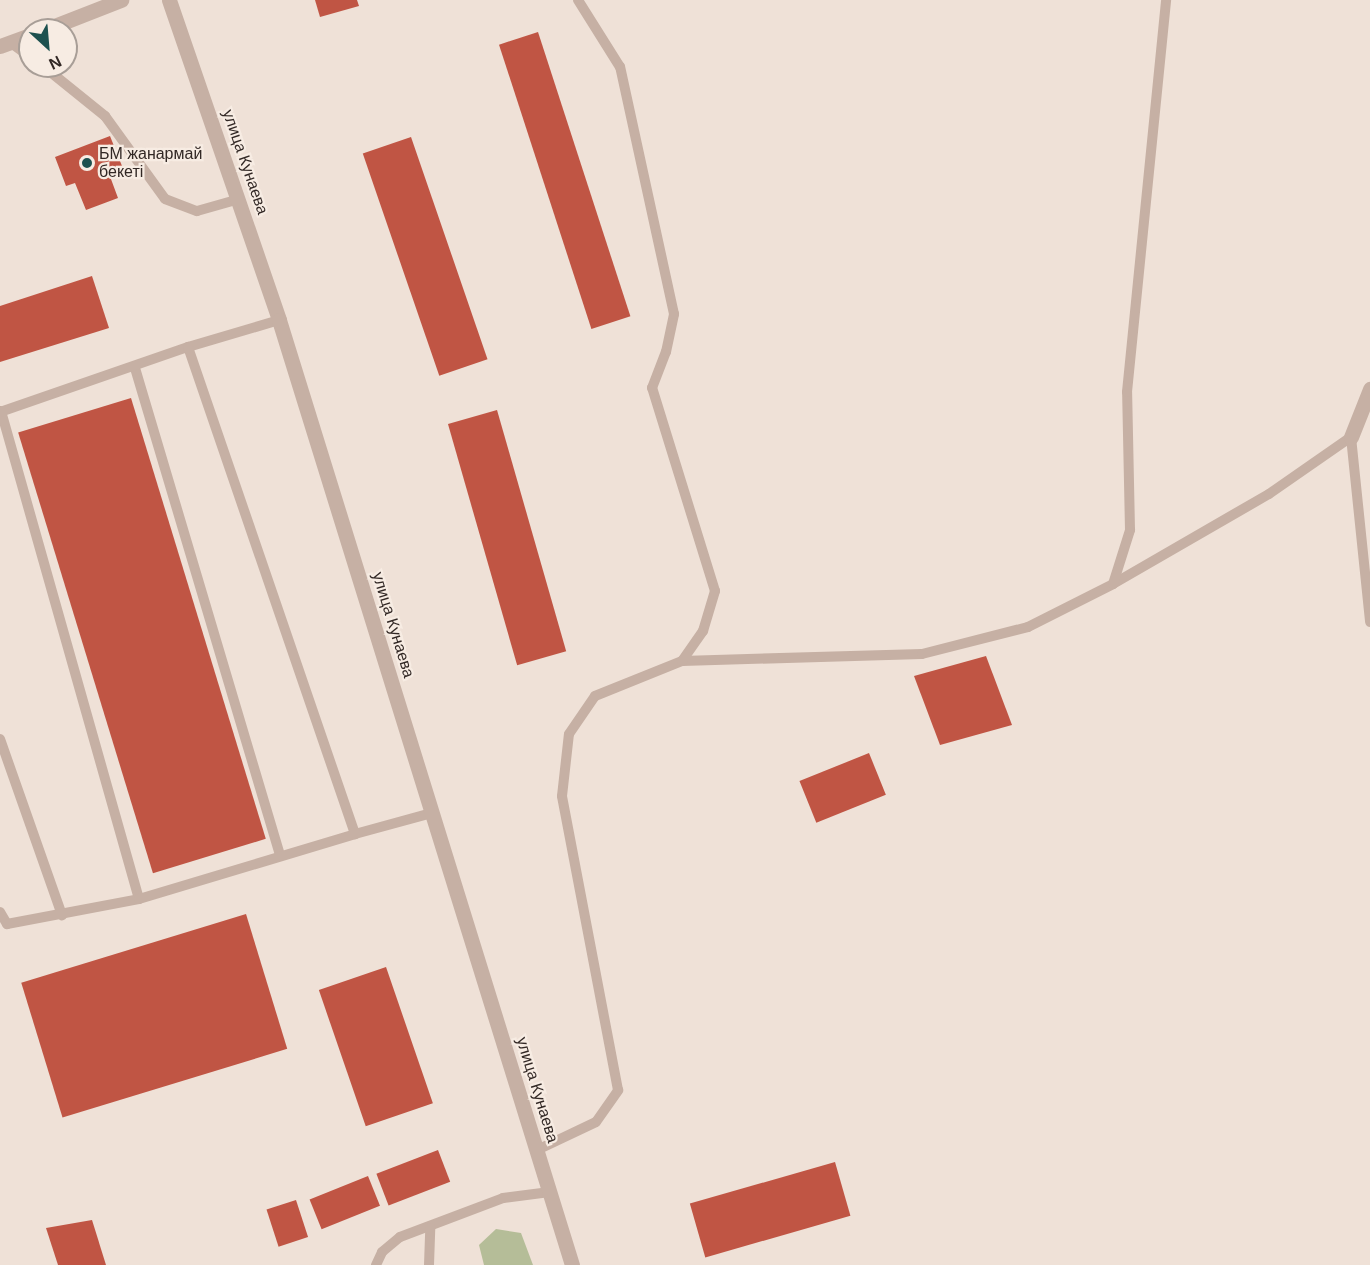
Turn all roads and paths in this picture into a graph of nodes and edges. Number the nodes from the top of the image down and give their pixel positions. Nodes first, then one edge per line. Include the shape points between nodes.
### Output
1 (121, 0) edge
2 (169, 0) edge
3 (578, 0) edge
4 (1166, 0) edge
5 (75, 18) edge
6 (58, 78) edge
7 (239, 199) junction
8 (279, 320) junction
9 (188, 347) junction
10 (135, 368) junction
11 (1370, 388) edge
12 (1, 411) edge
13 (1351, 437) junction
14 (1113, 584) junction
15 (1370, 622) edge
16 (682, 661) junction
17 (0, 738) edge
18 (432, 813) junction
19 (355, 834) junction
20 (280, 855) junction
21 (139, 899) junction
22 (0, 912) edge
23 (62, 915) junction
24 (537, 1150) junction
25 (550, 1192) junction
26 (430, 1228) junction
27 (376, 1265) edge
28 (429, 1265) edge
29 (572, 1265) edge

1 - 5 street
2 - 7 street, улица Кунаева
3 - 16 lane via 620,67 674,314 666,352 652,387 715,591 703,631
4 - 14 lane via 1127,393 1130,530
6 - 7 lane via 105,116 165,199 197,211
7 - 8 street, улица Кунаева
8 - 9 lane
8 - 18 street, улица Кунаева
9 - 10 lane
9 - 19 lane
10 - 12 lane
10 - 20 lane
11 - 13 street
12 - 21 lane
13 - 14 lane via 1269,494
13 - 15 lane
14 - 16 lane via 1028,627 922,654
16 - 24 lane via 595,696 569,734 562,796 618,1090 596,1122
17 - 23 lane
18 - 19 lane
18 - 24 street, улица Кунаева
19 - 20 lane
20 - 21 lane
21 - 23 lane
22 - 23 lane via 7,924
24 - 25 street, улица Кунаева
25 - 26 lane via 503,1198
25 - 29 street, улица Кунаева
26 - 27 lane via 400,1237 382,1252
26 - 28 lane

